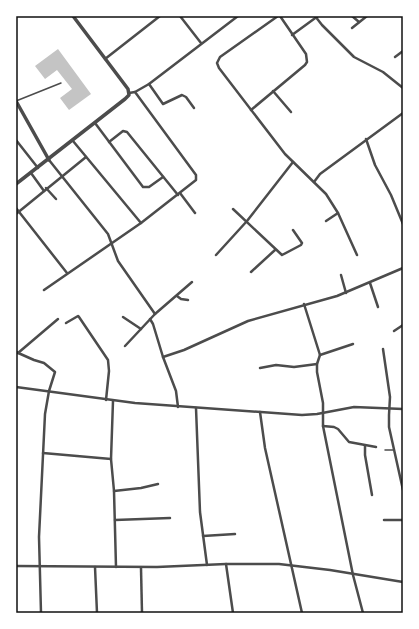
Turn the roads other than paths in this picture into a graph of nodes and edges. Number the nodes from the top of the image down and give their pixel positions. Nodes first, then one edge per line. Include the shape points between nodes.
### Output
1 (73, 16) edge
2 (160, 16) edge
3 (180, 16) edge
4 (238, 16) edge
5 (279, 16) edge
6 (316, 16) edge
7 (352, 16) edge
8 (367, 16) edge
9 (358, 22) junction
10 (352, 28) dead end
11 (292, 35) junction
12 (201, 43) junction
13 (403, 51) edge
14 (394, 57) dead end
15 (105, 58) junction
16 (61, 83) dead end
17 (149, 84) junction
18 (403, 88) edge
19 (273, 91) junction
20 (135, 92) junction
21 (129, 93) junction
22 (16, 101) edge
23 (194, 108) dead end
24 (251, 110) junction
25 (291, 112) dead end
26 (403, 113) edge
27 (95, 123) junction
28 (366, 139) junction
29 (16, 140) edge
30 (73, 141) junction
31 (109, 142) junction
32 (86, 157) junction
33 (49, 160) junction
34 (292, 162) junction
35 (38, 168) junction
36 (31, 173) junction
37 (63, 176) junction
38 (163, 176) junction
39 (314, 182) junction
40 (16, 184) edge
41 (45, 190) junction
42 (179, 194) junction
43 (56, 199) dead end
44 (16, 208) edge
45 (233, 209) dead end
46 (17, 212) edge
47 (195, 213) dead end
48 (338, 213) junction
49 (247, 221) junction
50 (326, 221) dead end
51 (141, 223) junction
52 (403, 224) edge
53 (293, 230) dead end
54 (111, 244) junction
55 (275, 250) junction
56 (216, 254) dead end
57 (357, 254) dead end
58 (403, 268) edge
59 (250, 272) dead end
60 (67, 273) junction
61 (341, 275) dead end
62 (192, 282) dead end
63 (370, 283) junction
64 (44, 290) dead end
65 (346, 293) junction
66 (177, 296) junction
67 (188, 300) dead end
68 (304, 304) junction
69 (378, 307) dead end
70 (155, 314) junction
71 (123, 317) dead end
72 (58, 319) dead end
73 (150, 319) junction
74 (66, 323) dead end
75 (403, 325) edge
76 (141, 329) junction
77 (394, 331) dead end
78 (353, 344) dead end
79 (125, 346) dead end
80 (383, 350) dead end
81 (17, 352) edge
82 (320, 355) junction
83 (163, 357) junction
84 (317, 364) junction
85 (260, 368) dead end
86 (16, 387) edge
87 (49, 391) junction
88 (106, 400) junction
89 (113, 401) junction
90 (178, 407) junction
91 (196, 408) junction
92 (389, 408) junction
93 (403, 409) edge
94 (260, 412) junction
95 (323, 413) junction
96 (322, 426) junction
97 (364, 446) junction
98 (376, 446) dead end
99 (385, 450) dead end
100 (394, 450) junction
101 (43, 453) junction
102 (111, 459) junction
103 (158, 484) dead end
104 (403, 490) edge
105 (114, 491) junction
106 (372, 495) dead end
107 (170, 518) dead end
108 (115, 520) junction
109 (384, 520) dead end
110 (403, 520) edge
111 (235, 534) dead end
112 (203, 536) junction
113 (226, 564) junction
114 (207, 565) junction
115 (16, 566) edge
116 (40, 566) junction
117 (291, 566) junction
118 (95, 567) junction
119 (116, 567) junction
120 (141, 568) junction
121 (353, 574) junction
122 (403, 582) edge
123 (41, 613) edge
124 (97, 613) edge
125 (142, 613) edge
126 (233, 613) edge
127 (302, 613) edge
128 (363, 613) edge

1 - 15 street
2 - 15 street
3 - 12 street
4 - 12 street
5 - 11 street
5 - 24 street via 220,57 218,61 219,68
6 - 11 street
6 - 18 street via 354,57 383,72
7 - 9 street
8 - 9 street
9 - 10 street
11 - 19 street via 306,54 307,62
12 - 17 street
13 - 14 street
15 - 21 street
16 - 22 lane
17 - 20 street
17 - 23 street via 164,104 182,95 186,96
19 - 24 street
19 - 25 street
20 - 21 street
20 - 42 street via 196,175 196,180
21 - 27 street via 126,99
22 - 33 street
24 - 34 street
26 - 28 street
27 - 30 street
27 - 31 street
28 - 39 street via 320,174
28 - 52 street via 375,165
29 - 35 street
30 - 32 street
30 - 33 street
31 - 38 street via 123,131 127,132
31 - 38 street via 143,187 149,187
32 - 37 street
32 - 51 street
33 - 35 street
33 - 37 street
34 - 39 street
34 - 49 street
35 - 36 street
36 - 40 street
36 - 41 street
37 - 41 street
37 - 54 street via 108,234
38 - 42 street
39 - 48 street via 326,194
41 - 43 street
41 - 46 street
42 - 47 street
42 - 51 street
44 - 46 street
45 - 49 street
46 - 60 street
48 - 50 street
48 - 57 street
49 - 55 street
49 - 56 street
51 - 54 street
53 - 55 street via 301,245 284,255
54 - 60 street
54 - 70 street via 125,272
55 - 59 street
58 - 63 street
60 - 64 street
61 - 65 street
62 - 66 street
63 - 65 street
63 - 69 street
65 - 68 street
66 - 67 street
66 - 70 street
68 - 82 street
68 - 83 street via 248,321
70 - 73 street
71 - 76 street
72 - 81 street
73 - 76 street
73 - 83 street
74 - 88 street via 80,317 108,360
75 - 77 street
76 - 79 street
78 - 82 street
80 - 92 street via 390,397
81 - 87 street via 53,369 55,375
82 - 84 street
83 - 90 street via 176,391
84 - 85 street
84 - 95 street
86 - 87 street
87 - 88 street
87 - 101 street
88 - 89 street
89 - 90 street
89 - 102 street
90 - 91 street
91 - 94 street
91 - 112 street
92 - 93 street
92 - 95 street via 354,407
92 - 100 street via 388,421
94 - 95 street via 302,415
94 - 117 street via 265,448
95 - 96 street
96 - 97 street via 334,427 349,442
96 - 121 street
97 - 98 street
97 - 106 street
99 - 100 lane
100 - 104 street
101 - 102 street
101 - 116 street
102 - 105 street
103 - 105 street
105 - 108 street
107 - 108 street
108 - 119 street
109 - 110 street
111 - 112 street
112 - 114 street
113 - 114 street
113 - 117 street
113 - 126 street
114 - 120 street
115 - 116 street
116 - 118 street
116 - 123 street
117 - 121 street
117 - 127 street
118 - 119 street
118 - 124 street
119 - 120 street
120 - 125 street
121 - 122 street
121 - 128 street

